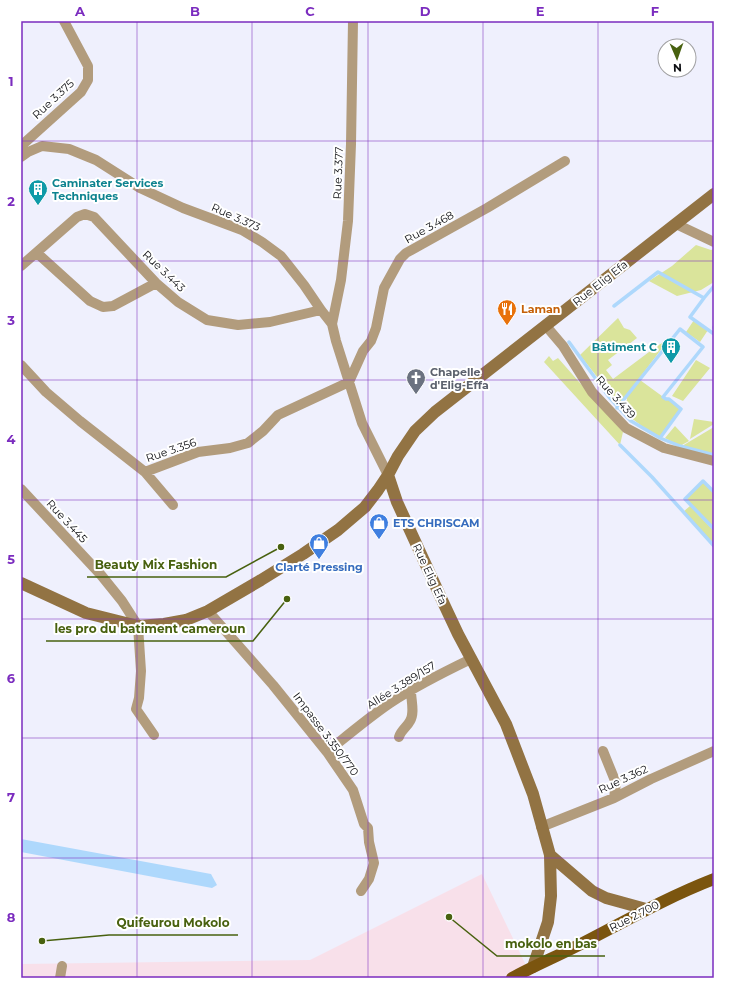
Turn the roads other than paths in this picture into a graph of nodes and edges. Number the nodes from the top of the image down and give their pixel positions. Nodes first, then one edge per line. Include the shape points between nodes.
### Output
1 (64, 21) edge
2 (353, 21) edge
3 (21, 146) edge
4 (21, 157) edge
5 (565, 161) dead end
6 (714, 194) edge
7 (676, 224) junction
8 (714, 242) edge
9 (37, 253) junction
10 (21, 266) edge
11 (156, 283) junction
12 (321, 310) junction
13 (332, 324) junction
14 (546, 326) junction
15 (21, 364) edge
16 (349, 382) junction
17 (714, 461) edge
18 (145, 472) junction
19 (388, 474) junction
20 (21, 489) edge
21 (173, 505) dead end
22 (21, 583) edge
23 (208, 611) junction
24 (138, 626) junction
25 (471, 659) junction
26 (411, 691) junction
27 (154, 735) dead end
28 (399, 736) dead end
29 (603, 751) dead end
30 (714, 751) edge
31 (327, 752) junction
32 (614, 798) junction
33 (541, 827) junction
34 (550, 855) junction
35 (714, 879) edge
36 (361, 891) dead end
37 (646, 909) junction
38 (62, 966) dead end
39 (532, 972) edge
40 (60, 978) edge
41 (512, 978) edge

1 - 3 street, Rue 3.375 via 88,66 88,80 81,92
2 - 13 street, Rue 3.377 via 348,220 341,280
4 - 12 street, Rue 3.373 via 42,146 69,149 96,160 140,188 183,208 242,230 281,256
5 - 16 street, Rue 3.468 via 400,259 384,288 372,341 363,351
6 - 7 main road, Rue Elig Efa
7 - 8 street
7 - 14 main road, Rue Elig Efa
9 - 10 street, Rue 3.443
9 - 11 street via 90,300 102,307 113,306
9 - 11 street, Rue 3.443 via 77,217 85,214 94,217
11 - 12 street, Rue 3.443 via 178,302 207,320 238,324 270,322
12 - 13 street, Rue 3.373
13 - 16 street, Rue 3.373
14 - 17 street, Rue 3.439 via 592,392 626,428 664,448
14 - 19 main road, Rue Elig Efa via 415,430
15 - 18 street, Rue 3.356 via 46,392
16 - 18 street, Rue 3.356 via 278,415 248,443 198,452
16 - 19 street, Rue 3.373 via 362,423
18 - 21 street
19 - 23 main road via 365,507 338,530
19 - 25 main road, Rue Elig Efa via 409,530
20 - 24 street, Rue 3.445 via 101,574
22 - 24 main road via 86,613
23 - 24 main road via 186,620
23 - 31 street, Impasse 3.350/770
24 - 27 street via 141,671 136,709
25 - 26 street, Allée 3.389/157
25 - 33 main road, Rue Elig Efa via 506,724 533,794
26 - 28 street via 412,718
26 - 31 street, Allée 3.389/157 via 373,716
29 - 32 street via 616,783
30 - 32 street, Rue 3.362
31 - 36 street, Impasse 3.350/770 via 353,790 364,824 368,828 368,842 374,863 369,879
32 - 33 street, Rue 3.362
33 - 34 main road, Rue Elig Efa
34 - 37 main road via 592,891 606,898
34 - 39 main road, Rue Elig Efa via 551,896 548,922
35 - 37 main road, Rue 2.700
37 - 39 main road, Rue 2.700
38 - 40 street
39 - 41 main road, Rue 2.700

